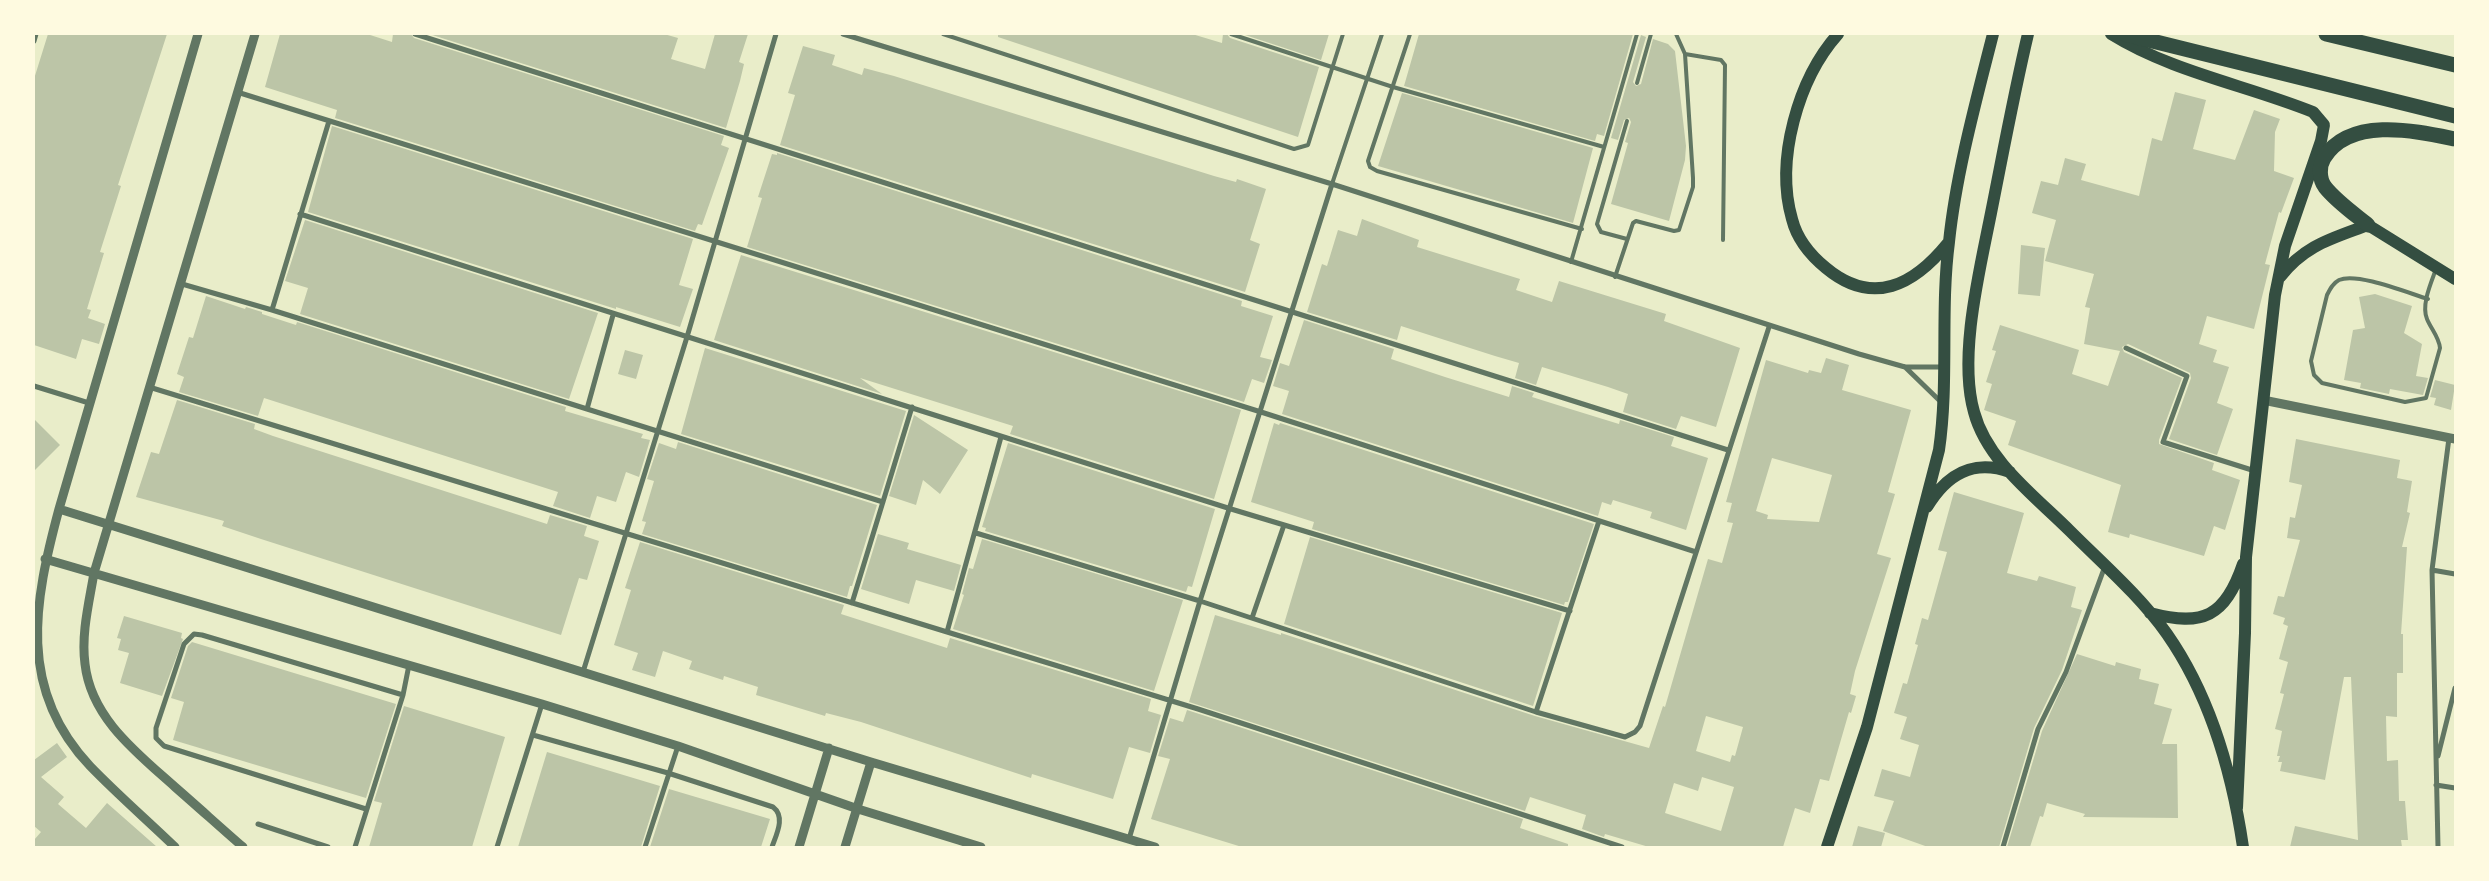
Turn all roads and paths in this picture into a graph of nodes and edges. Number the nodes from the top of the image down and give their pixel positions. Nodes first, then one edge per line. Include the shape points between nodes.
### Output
1 (36, 34) edge
2 (198, 34) edge
3 (255, 34) edge
4 (415, 34) edge
5 (776, 34) edge
6 (843, 34) edge
7 (943, 34) edge
8 (1231, 34) edge
9 (1343, 34) edge
10 (1382, 34) edge
11 (1410, 34) edge
12 (1637, 34) edge
13 (1650, 34) edge
14 (1676, 34) edge
15 (1838, 34) edge
16 (1993, 34) edge
17 (2028, 34) edge
18 (2111, 34) edge
19 (2124, 34) edge
20 (2326, 34) edge
21 (34, 41) edge
22 (1685, 54) junction
23 (2455, 65) edge
24 (1333, 66) junction
25 (1368, 78) junction
26 (1638, 82) dead end
27 (1393, 87) junction
28 (237, 92) junction
29 (2455, 116) edge
30 (329, 121) junction
31 (1627, 121) dead end
32 (746, 138) junction
33 (2455, 139) edge
34 (1604, 147) junction
35 (1332, 184) junction
36 (300, 214) junction
37 (2368, 225) junction
38 (1582, 229) junction
39 (1627, 239) junction
40 (1723, 240) dead end
41 (716, 241) junction
42 (1948, 243) junction
43 (1571, 262) junction
44 (2436, 269) junction
45 (1615, 277) junction
46 (2278, 279) junction
47 (2455, 279) edge
48 (182, 284) junction
49 (2428, 299) junction
50 (272, 310) junction
51 (1291, 311) junction
52 (613, 315) junction
53 (1769, 327) junction
54 (687, 337) junction
55 (2126, 348) dead end
56 (1944, 366) junction
57 (1905, 367) junction
58 (34, 386) edge
59 (149, 387) junction
60 (2263, 400) junction
61 (89, 404) junction
62 (1943, 404) junction
63 (912, 407) junction
64 (587, 409) junction
65 (1262, 412) junction
66 (659, 432) junction
67 (1001, 437) junction
68 (2452, 439) edge
69 (1728, 450) junction
70 (2011, 472) junction
71 (2255, 472) junction
72 (883, 502) junction
73 (59, 509) junction
74 (1231, 509) junction
75 (1599, 521) junction
76 (109, 524) junction
77 (1284, 524) junction
78 (1916, 529) junction
79 (627, 532) junction
80 (976, 533) junction
81 (1696, 552) junction
82 (2246, 557) junction
83 (45, 559) junction
84 (2105, 566) junction
85 (2432, 570) junction
86 (94, 573) junction
87 (2455, 574) edge
88 (1200, 601) junction
89 (852, 603) junction
90 (1570, 611) junction
91 (2150, 613) junction
92 (1252, 618) junction
93 (947, 632) junction
94 (409, 666) junction
95 (583, 672) junction
96 (2455, 688) edge
97 (403, 694) junction
98 (1171, 701) junction
99 (542, 704) junction
100 (1536, 712) junction
101 (533, 735) junction
102 (678, 746) junction
103 (829, 748) junction
104 (871, 762) junction
105 (2436, 763) junction
106 (668, 773) junction
107 (2436, 785) junction
108 (2455, 788) edge
109 (816, 795) junction
110 (2237, 808) junction
111 (858, 809) junction
112 (366, 810) junction
113 (258, 824) dead end
114 (1129, 839) junction
115 (175, 847) edge
116 (243, 847) edge
117 (328, 847) edge
118 (355, 847) edge
119 (496, 847) edge
120 (645, 847) edge
121 (772, 847) edge
122 (799, 847) edge
123 (845, 847) edge
124 (981, 847) edge
125 (1154, 847) edge
126 (1622, 847) edge
127 (1827, 847) edge
128 (2004, 847) edge
129 (2243, 847) edge
130 (2438, 847) edge

1 - 21 street
2 - 61 street
3 - 28 street
4 - 32 street
5 - 32 street
6 - 35 street
7 - 24 lane via 1294,149 1308,145
8 - 24 lane
9 - 24 lane
10 - 25 lane
11 - 27 lane
12 - 34 lane
13 - 26 lane
14 - 22 lane
15 - 42 main road via 1812,72 1800,97 1793,126 1788,192 1792,220 1799,238 1829,270 1849,283 1868,289 1889,287 1914,277
16 - 42 main road
17 - 70 main road via 1975,301 1970,354 1970,398 1977,424 1989,447
18 - 46 main road via 2180,66 2313,112 2321,120 2323,132 2294,218
19 - 29 highway
20 - 23 highway
22 - 39 lane via 1693,184 1682,225 1674,231 1636,222
22 - 40 lane via 1722,60 1726,65
24 - 25 lane
25 - 27 lane
25 - 35 lane
27 - 34 lane
27 - 38 lane via 1368,161 1370,167
28 - 30 street
28 - 48 street
30 - 36 street
30 - 41 street
31 - 39 lane via 1597,224 1601,232
32 - 41 street
32 - 51 street
33 - 37 highway via 2394,129 2354,133 2330,151 2320,168 2324,186
34 - 38 lane
35 - 43 street
35 - 51 street
36 - 50 street
36 - 52 street
37 - 44 main road
37 - 46 main road via 2298,256
38 - 43 lane
39 - 45 lane
41 - 54 street
41 - 65 street
42 - 56 main road
43 - 45 street
44 - 47 main road
44 - 49 lane
45 - 53 street
46 - 60 main road
48 - 50 street
48 - 59 street
49 - 49 lane via 2426,318 2440,341 2440,348 2426,398 2405,402 2322,383 2314,375 2311,361 2326,295 2332,285 2354,277
50 - 64 street
51 - 65 street
51 - 69 street
52 - 54 street
52 - 64 street
53 - 57 street
53 - 69 street
54 - 63 street
54 - 66 street
55 - 71 street via 2188,376 2163,442
56 - 57 street
56 - 62 main road
57 - 62 street
58 - 61 street
59 - 76 street
59 - 79 street
60 - 68 street
60 - 71 main road
61 - 73 street
62 - 78 main road via 1938,450
63 - 67 street
63 - 72 street
64 - 66 street
65 - 74 street
65 - 75 street
66 - 72 street
66 - 79 street
67 - 74 street
67 - 80 street
68 - 85 street
69 - 81 street
70 - 78 main road via 1985,467 1960,473 1936,492
70 - 84 main road
71 - 82 main road
72 - 89 street
73 - 76 street
73 - 83 street
74 - 77 street
74 - 88 street
75 - 81 street
75 - 90 street
76 - 86 street
76 - 95 street
77 - 90 street
77 - 92 street
78 - 127 main road via 1867,727
79 - 89 street
79 - 95 street
80 - 88 street
80 - 93 street
81 - 100 street via 1640,726 1635,732 1625,737
82 - 91 main road via 2225,601 2210,613 2191,620 2172,620
82 - 110 main road
83 - 86 street
83 - 115 street via 36,634 45,688 55,716 89,765
84 - 91 main road
84 - 128 street via 2066,672 2038,729
85 - 87 street
85 - 105 street
86 - 94 street
86 - 116 street via 84,640 85,664 96,699 125,743
88 - 92 street
88 - 98 street
89 - 93 street
90 - 100 street
91 - 110 main road via 2179,654 2205,703 2221,744
92 - 100 street
93 - 98 street
94 - 97 street
94 - 99 street
95 - 103 street
96 - 105 street
97 - 112 street
97 - 112 street via 194,634 184,644 156,728 156,738 164,746
98 - 114 street
98 - 126 street
99 - 101 street
99 - 102 street
101 - 106 street
101 - 119 street
102 - 106 street
102 - 109 street
103 - 104 street
103 - 109 street
104 - 111 street
104 - 114 street
105 - 107 street
106 - 120 street
106 - 121 street via 773,807 780,820
107 - 108 street
107 - 130 street
109 - 111 street
109 - 122 street
110 - 129 main road
111 - 123 street
111 - 124 street
112 - 118 street
113 - 117 street
114 - 125 street

